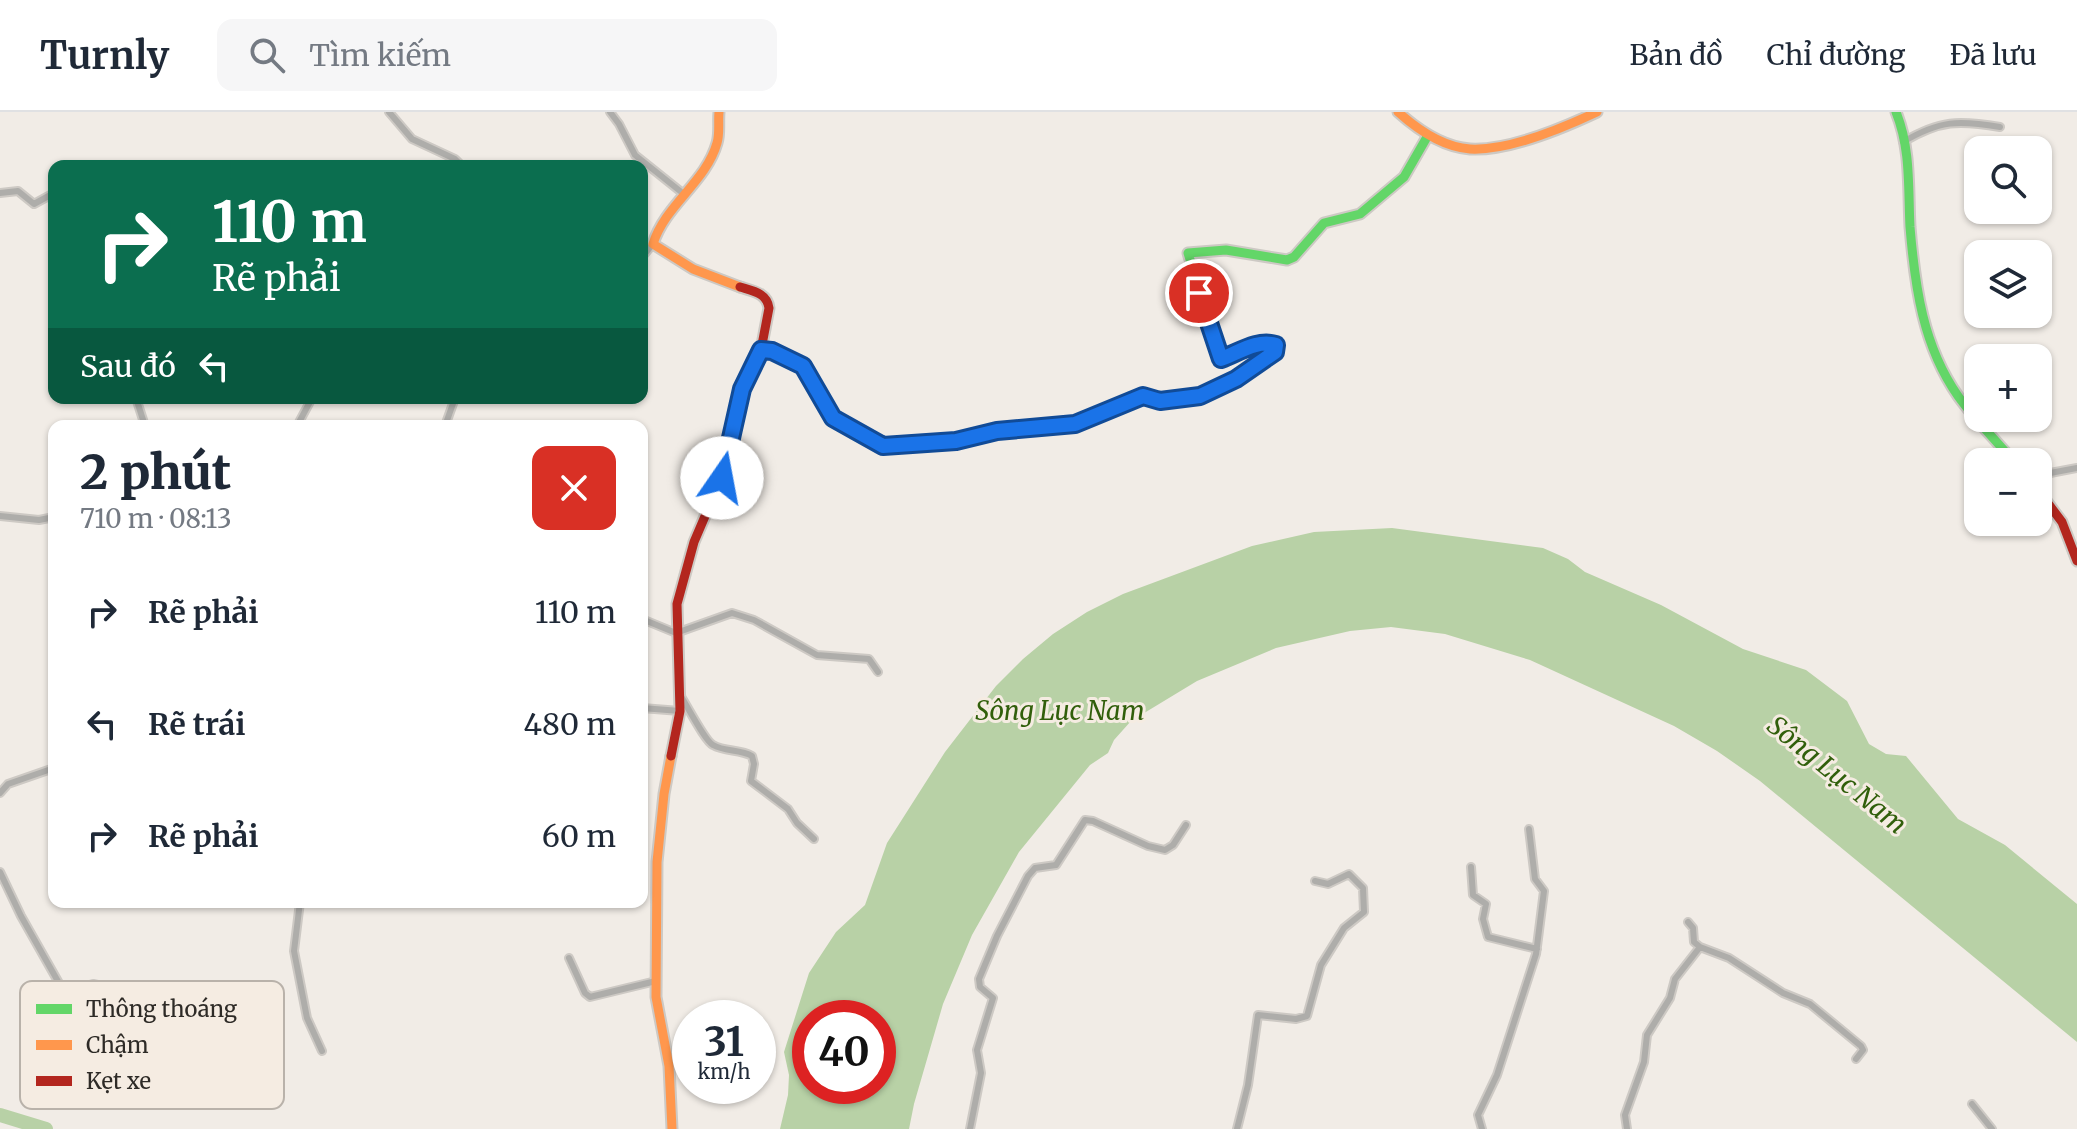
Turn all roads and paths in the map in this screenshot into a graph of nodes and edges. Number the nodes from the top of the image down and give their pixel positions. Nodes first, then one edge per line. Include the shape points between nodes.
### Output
1 (389, 112) edge
2 (610, 112) edge
3 (719, 112) edge
4 (1398, 112) edge
5 (1597, 112) edge
6 (1896, 112) edge
7 (2000, 127) dead end
8 (1427, 137) junction
9 (1903, 142) junction
10 (456, 160) edge
11 (640, 160) edge
12 (648, 167) edge
13 (0, 193) edge
14 (685, 195) junction
15 (48, 196) edge
16 (653, 244) junction
17 (648, 250) edge
18 (761, 350) junction
19 (2002, 448) edge
20 (2077, 468) edge
21 (2052, 473) edge
22 (2052, 509) edge
23 (0, 516) edge
24 (48, 518) edge
25 (2072, 537) edge
26 (2077, 561) edge
27 (648, 621) edge
28 (676, 633) junction
29 (878, 672) dead end
30 (680, 695) junction
31 (648, 708) edge
32 (680, 711) junction
33 (48, 770) edge
34 (0, 793) edge
35 (1186, 825) dead end
36 (1529, 829) dead end
37 (814, 839) dead end
38 (1471, 867) dead end
39 (0, 872) edge
40 (1315, 881) dead end
41 (299, 908) edge
42 (1688, 922) dead end
43 (1700, 947) junction
44 (1537, 949) junction
45 (569, 958) dead end
46 (58, 981) edge
47 (656, 981) junction
48 (322, 1051) dead end
49 (1856, 1059) dead end
50 (1972, 1104) dead end
51 (672, 1129) edge
52 (970, 1129) edge
53 (1237, 1129) edge
54 (1482, 1129) edge
55 (1627, 1129) edge
56 (1992, 1129) edge

1 - 10 street via 412,139
2 - 11 street
3 - 14 street via 717,143
4 - 8 street
5 - 8 street via 1483,148
6 - 9 street
7 - 9 street via 1952,122
8 - 18 street via 1404,177 1360,214 1324,223 1294,257 1238,249 1188,253 1219,358 1260,344 1277,348 1206,394 1160,401 1143,396 1058,427 883,446 833,418 803,366
9 - 19 street via 1916,297 1927,335 1943,373
12 - 14 street
13 - 15 street via 18,191 34,204
14 - 16 street via 660,224
16 - 17 street
16 - 18 street via 693,269 766,297 769,308
18 - 28 street via 742,389 722,478 684,572
20 - 21 street
22 - 25 street
23 - 24 street
25 - 26 street
27 - 28 street
28 - 29 street via 738,614 817,655 869,659
28 - 30 street
30 - 32 street
30 - 37 street via 706,740 752,756 751,781 788,809
31 - 32 street
32 - 47 street via 658,848
33 - 34 street via 8,784
35 - 52 street via 1165,850 1085,820 1056,865 1035,868 1028,876 979,979 993,998 977,1050 981,1073
36 - 44 street via 1535,879 1544,891
38 - 44 street via 1473,895 1486,904 1488,937
39 - 46 street
40 - 53 street via 1328,884 1349,874 1363,888 1364,912 1344,928 1321,965 1307,1016 1258,1015
41 - 48 street via 294,951 307,1018
42 - 43 street
43 - 49 street via 1824,1013 1861,1046
43 - 55 street via 1675,979 1670,998 1647,1035 1644,1062 1625,1115
44 - 54 street via 1497,1075 1478,1115
45 - 47 street via 590,997
47 - 51 street
50 - 56 street

